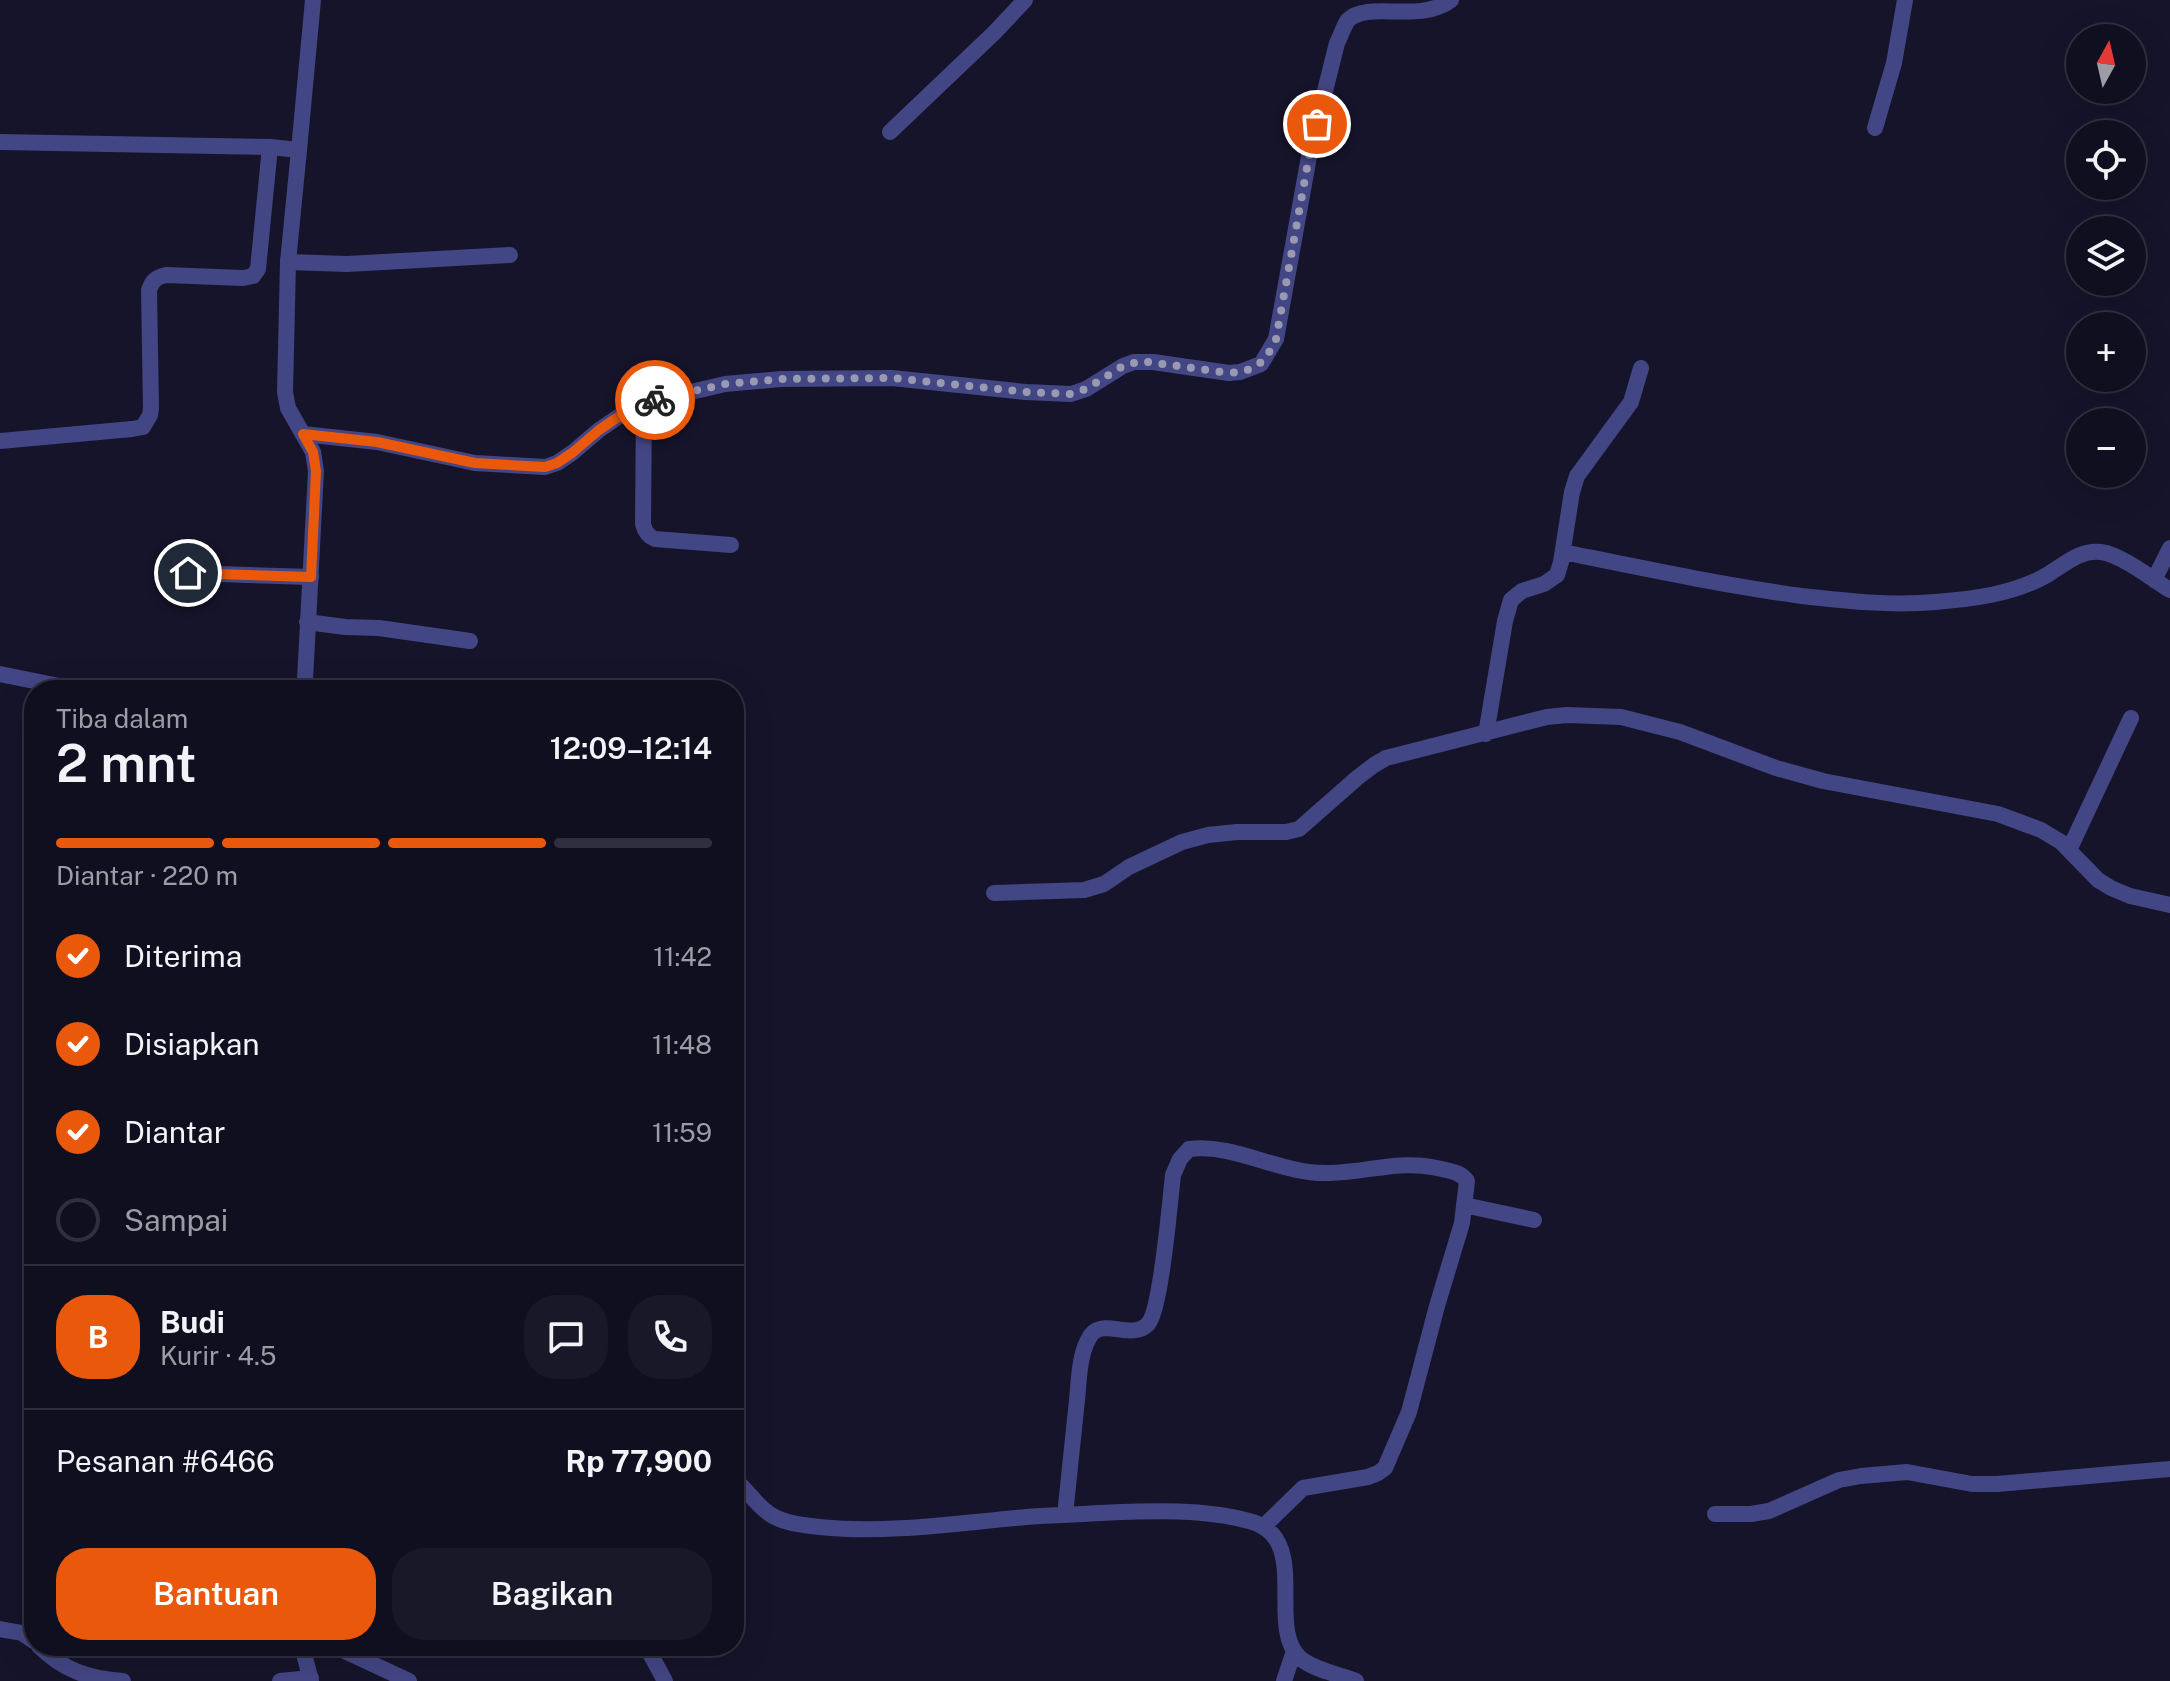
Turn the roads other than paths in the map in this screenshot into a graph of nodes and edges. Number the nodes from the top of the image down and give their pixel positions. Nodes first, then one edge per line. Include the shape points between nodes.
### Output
1 (313, 0) edge
2 (1025, 0) edge
3 (1451, 0) edge
4 (1905, 0) edge
5 (1357, 5) edge
6 (1875, 128) dead end
7 (890, 132) dead end
8 (0, 142) edge
9 (270, 147) junction
10 (299, 150) junction
11 (510, 255) dead end
12 (288, 262) junction
13 (1641, 368) dead end
14 (644, 403) junction
15 (303, 434) junction
16 (0, 441) edge
17 (731, 545) dead end
18 (2170, 548) edge
19 (1563, 552) junction
20 (188, 573) dead end
21 (311, 577) junction
22 (2154, 580) junction
23 (2170, 590) edge
24 (307, 622) junction
25 (470, 641) dead end
26 (0, 674) edge
27 (30, 680) edge
28 (305, 680) edge
29 (2131, 718) dead end
30 (1486, 734) junction
31 (2069, 850) junction
32 (994, 893) dead end
33 (2170, 905) edge
34 (1464, 1205) junction
35 (1534, 1220) dead end
36 (2170, 1469) edge
37 (744, 1486) edge
38 (1715, 1514) dead end
39 (1065, 1515) junction
40 (1264, 1526) junction
41 (0, 1629) edge
42 (24, 1634) edge
43 (1294, 1651) junction
44 (48, 1656) edge
45 (305, 1656) edge
46 (355, 1656) edge
47 (651, 1656) edge
48 (311, 1680) edge
49 (123, 1681) edge
50 (280, 1681) edge
51 (409, 1681) edge
52 (665, 1681) edge
53 (1284, 1681) edge
54 (1356, 1681) edge

1 - 10 street
2 - 7 street
3 - 5 street via 1431,10
4 - 6 street
5 - 14 street via 1337,43 1310,151 1276,339 1261,364 1229,373 1134,362 1071,394 892,378 781,379 725,384
8 - 9 street
9 - 10 street
9 - 16 street via 258,269 253,276 166,275 152,283 151,408 143,427
10 - 12 street
11 - 12 street
12 - 15 street via 285,392
13 - 19 street via 1631,402 1577,476
14 - 15 street via 545,467 475,463 377,442
14 - 17 street via 644,530 655,539
15 - 21 street via 316,471
18 - 22 street
19 - 22 street via 1780,593 1878,603 1934,602 2014,590 2090,552 2108,553
19 - 30 street via 1551,581 1511,600
20 - 21 street
21 - 24 street
22 - 23 street
24 - 25 street
24 - 28 street
26 - 27 street
29 - 31 street
30 - 31 street via 1557,716 1621,717 1823,781 1998,814 2041,830
30 - 32 street via 1386,758 1299,829 1208,835 1182,842 1084,890
31 - 33 street via 2111,888
34 - 35 street
34 - 39 street via 1467,1181 1441,1168 1406,1164 1311,1172 1215,1148 1189,1149 1173,1175 1153,1315 1139,1330 1101,1328 1087,1340
34 - 40 street via 1409,1412 1385,1468 1368,1477 1303,1488
36 - 38 street via 1997,1484 1907,1472 1861,1476 1839,1480 1769,1511
37 - 39 street via 771,1515 804,1525 915,1529
39 - 40 street via 1148,1511 1212,1515
40 - 43 street via 1279,1545 1284,1565
41 - 42 street
43 - 53 street
43 - 54 street via 1309,1664
44 - 49 street via 83,1675
45 - 48 street
46 - 51 street
47 - 52 street
48 - 50 street

